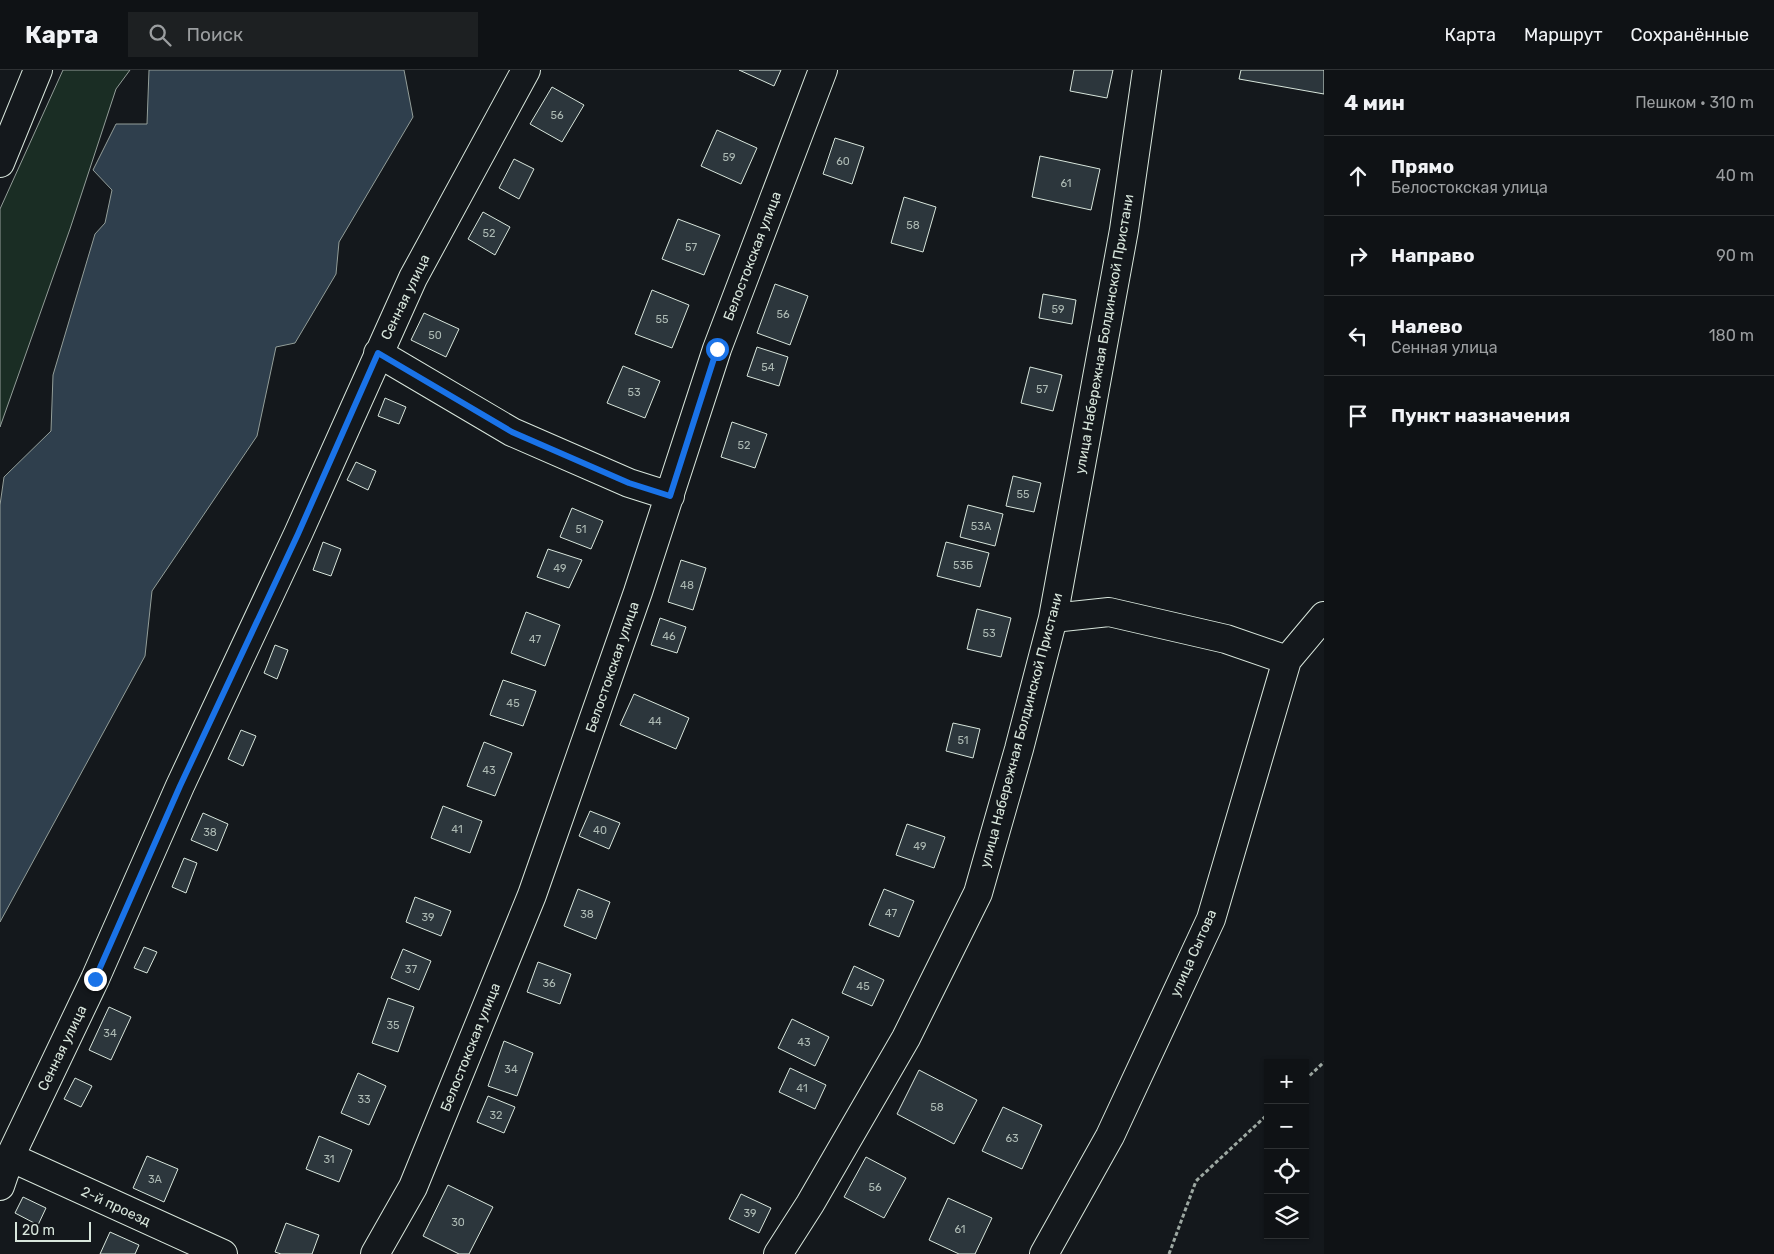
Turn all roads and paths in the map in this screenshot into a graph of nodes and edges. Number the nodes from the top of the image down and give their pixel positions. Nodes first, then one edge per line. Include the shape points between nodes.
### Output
1 (38, 70) edge
2 (526, 70) edge
3 (823, 70) edge
4 (1148, 70) edge
5 (0, 163) edge
6 (378, 353) junction
7 (670, 496) junction
8 (1324, 616) edge
9 (1053, 618) junction
10 (1287, 660) junction
11 (1324, 1062) edge
12 (1309, 1076) edge
13 (1264, 1118) edge
14 (10, 1157) junction
15 (0, 1186) edge
16 (222, 1254) edge
17 (375, 1254) edge
18 (778, 1254) edge
19 (1044, 1254) edge
20 (1169, 1254) edge

1 - 5 street
2 - 6 street, Сенная улица via 413,278
3 - 7 street, Белостокская улица via 717,349
4 - 9 street, улица Набережная Болдинской Пристани via 1124,230
6 - 7 street via 512,432 629,483
6 - 14 street, Сенная улица via 95,979
7 - 17 street, Белостокская улица via 532,895 413,1187
8 - 10 street, улица Сытова
9 - 10 street via 1109,612 1226,639
9 - 18 street, улица Набережная Болдинской Пристани via 978,893 906,1038
10 - 19 street, улица Сытова via 1211,919 1110,1136
11 - 12 path
13 - 20 path via 1196,1181
14 - 15 street, Сенная улица
14 - 16 street, 2-й проезд

